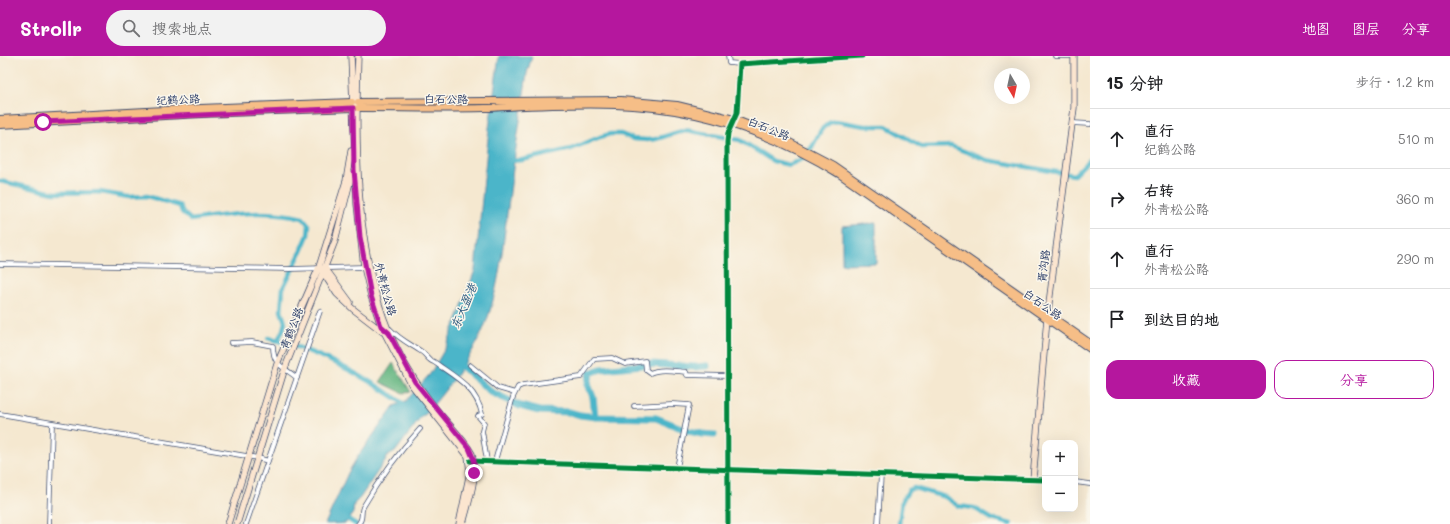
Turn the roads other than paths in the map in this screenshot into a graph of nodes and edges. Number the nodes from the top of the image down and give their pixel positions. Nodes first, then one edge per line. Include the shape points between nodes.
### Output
1 (351, 56) edge
2 (358, 56) edge
3 (728, 56) edge
4 (862, 56) edge
5 (1055, 56) edge
6 (1074, 56) edge
7 (740, 64) junction
8 (355, 105) junction
9 (0, 119) edge
10 (43, 119) junction
11 (733, 122) junction
12 (1072, 123) junction
13 (0, 124) edge
14 (1090, 124) edge
15 (356, 140) junction
16 (354, 163) junction
17 (0, 264) edge
18 (366, 267) junction
19 (322, 270) junction
20 (320, 311) dead end
21 (1047, 316) junction
22 (383, 325) junction
23 (387, 333) junction
24 (231, 342) dead end
25 (1090, 343) edge
26 (1090, 349) edge
27 (277, 364) junction
28 (470, 365) dead end
29 (286, 368) junction
30 (728, 376) junction
31 (297, 378) junction
32 (514, 395) junction
33 (634, 406) dead end
34 (0, 414) edge
35 (52, 423) junction
36 (420, 429) dead end
37 (249, 457) junction
38 (258, 458) junction
39 (268, 461) junction
40 (472, 461) junction
41 (487, 461) junction
42 (495, 461) junction
43 (677, 468) junction
44 (728, 469) junction
45 (881, 474) junction
46 (1033, 479) junction
47 (1042, 480) edge
48 (1078, 482) edge
49 (1090, 484) edge
50 (360, 523) edge
51 (49, 524) edge
52 (228, 524) edge
53 (237, 524) edge
54 (246, 524) edge
55 (459, 524) edge
56 (463, 524) edge
57 (728, 524) edge
58 (878, 524) edge

1 - 8 main road, 外青松公路
2 - 8 main road, 外青松公路
3 - 7 street via 729,63
4 - 7 street
5 - 6 street
6 - 12 main road, 胥沟路 via 1075,99
7 - 11 street via 737,113
8 - 10 main road, 纪鹤公路
8 - 11 main road, 白石公路 via 526,104 606,99 677,105
8 - 15 main road, 外青松公路
9 - 10 main road, 纪鹤公路
10 - 13 main road, 纪鹤公路
11 - 21 main road, 白石公路 via 801,149 872,191
11 - 30 street via 727,142
12 - 14 street
12 - 21 main road, 胥沟路
15 - 16 main road, 外青松公路
15 - 18 main road, 外青松公路
15 - 19 main road, 青鹤公路
16 - 18 main road, 外青松公路 via 360,237
16 - 19 main road, 青鹤公路 via 341,221
17 - 19 street
18 - 19 street
18 - 22 main road, 外青松公路 via 371,296
19 - 22 main road via 352,304
19 - 23 main road via 337,294
19 - 27 main road, 青鹤公路
19 - 29 main road, 青鹤公路
20 - 31 street
21 - 25 main road, 白石公路
21 - 26 main road, 白石公路
21 - 46 main road, 胥沟路
22 - 23 main road, 外青松公路
22 - 41 street via 423,352 428,360 472,391 480,404 482,414 478,416 484,423 482,431
23 - 40 main road, 外青松公路 via 413,383 437,414 469,448
24 - 27 street via 273,346 273,358
27 - 29 street
27 - 37 main road, 青鹤公路
28 - 32 street via 498,388
29 - 31 street
29 - 38 main road, 青鹤公路
30 - 32 street via 693,376 678,371 650,373 645,361 625,364 612,358 594,359 581,377 522,385
30 - 44 street
31 - 39 street
32 - 42 street
33 - 43 street via 679,403 689,405
34 - 35 street
35 - 37 street
35 - 51 street
36 - 50 street via 400,453 366,503
37 - 38 street
37 - 52 main road, 青鹤公路
38 - 39 street
38 - 53 main road, 青鹤公路
39 - 54 street
40 - 41 street
40 - 55 main road
40 - 56 main road via 474,473
41 - 42 street
42 - 43 street
43 - 44 street
44 - 45 street
44 - 57 street
45 - 46 street
45 - 58 street
46 - 47 street
48 - 49 street

